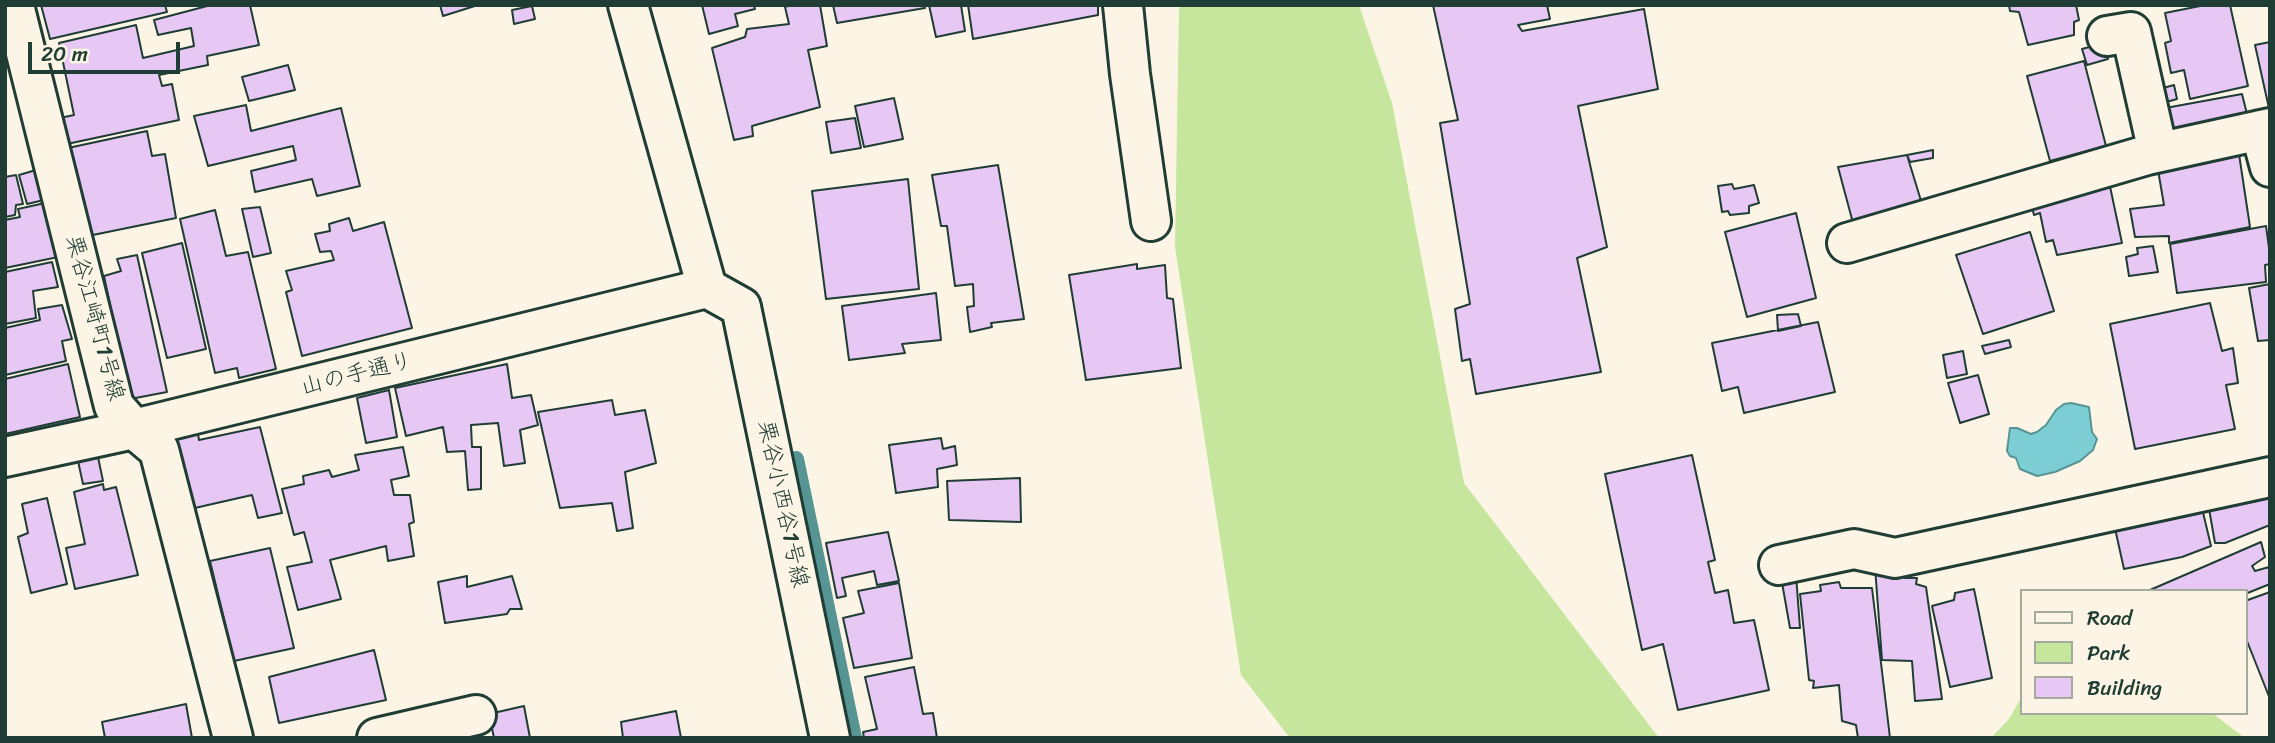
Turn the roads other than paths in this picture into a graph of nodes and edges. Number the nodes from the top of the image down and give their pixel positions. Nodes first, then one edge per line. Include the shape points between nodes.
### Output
1 (14, 5) edge
2 (628, 5) edge
3 (1123, 5) edge
4 (2108, 36) dead end
5 (2265, 129) edge
6 (2158, 152) junction
7 (2270, 167) edge
8 (1151, 221) dead end
9 (1847, 243) dead end
10 (707, 288) junction
11 (134, 429) junction
12 (5, 457) edge
13 (2270, 477) edge
14 (1779, 565) dead end
15 (476, 715) dead end
16 (233, 738) edge
17 (377, 738) edge
18 (830, 738) edge

1 - 11 street, 栗谷江崎町1号線 via 114,406
2 - 10 street
3 - 8 street
4 - 6 street via 2131,32
5 - 6 street
5 - 7 street
6 - 9 street
10 - 11 street, 山の手通り
10 - 18 street, 栗谷小西谷1号線 via 741,307
11 - 12 street, 山の手通り
11 - 16 street, 栗谷江崎町1号線 via 159,450
13 - 14 street via 1895,558 1854,549
15 - 17 street

